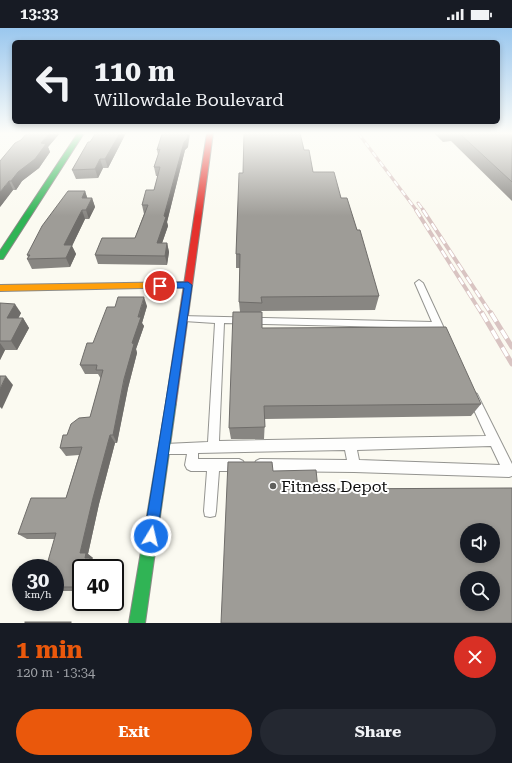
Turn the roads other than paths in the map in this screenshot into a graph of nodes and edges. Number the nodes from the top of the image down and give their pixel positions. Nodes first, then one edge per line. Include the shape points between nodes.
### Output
1 (63, 161) edge
2 (206, 161) edge
3 (0, 257) edge
4 (419, 283) dead end
5 (188, 285) junction
6 (0, 288) edge
7 (184, 318) junction
8 (220, 320) junction
9 (438, 326) junction
10 (448, 346) edge
11 (468, 387) edge
12 (494, 441) junction
13 (350, 445) junction
14 (213, 447) junction
15 (193, 448) junction
16 (164, 449) junction
17 (213, 465) junction
18 (354, 466) junction
19 (510, 472) edge
20 (210, 511) dead end
21 (137, 623) edge

1 - 3 street
2 - 5 street
4 - 9 lane
5 - 6 street
5 - 7 street
7 - 8 lane
7 - 16 street
8 - 9 lane
8 - 14 lane
9 - 10 lane
11 - 12 lane
12 - 13 lane
12 - 19 lane
13 - 14 lane
13 - 18 lane
14 - 15 lane
15 - 16 lane
15 - 17 lane via 191,465
16 - 21 street
17 - 18 lane
17 - 20 lane
18 - 19 lane

